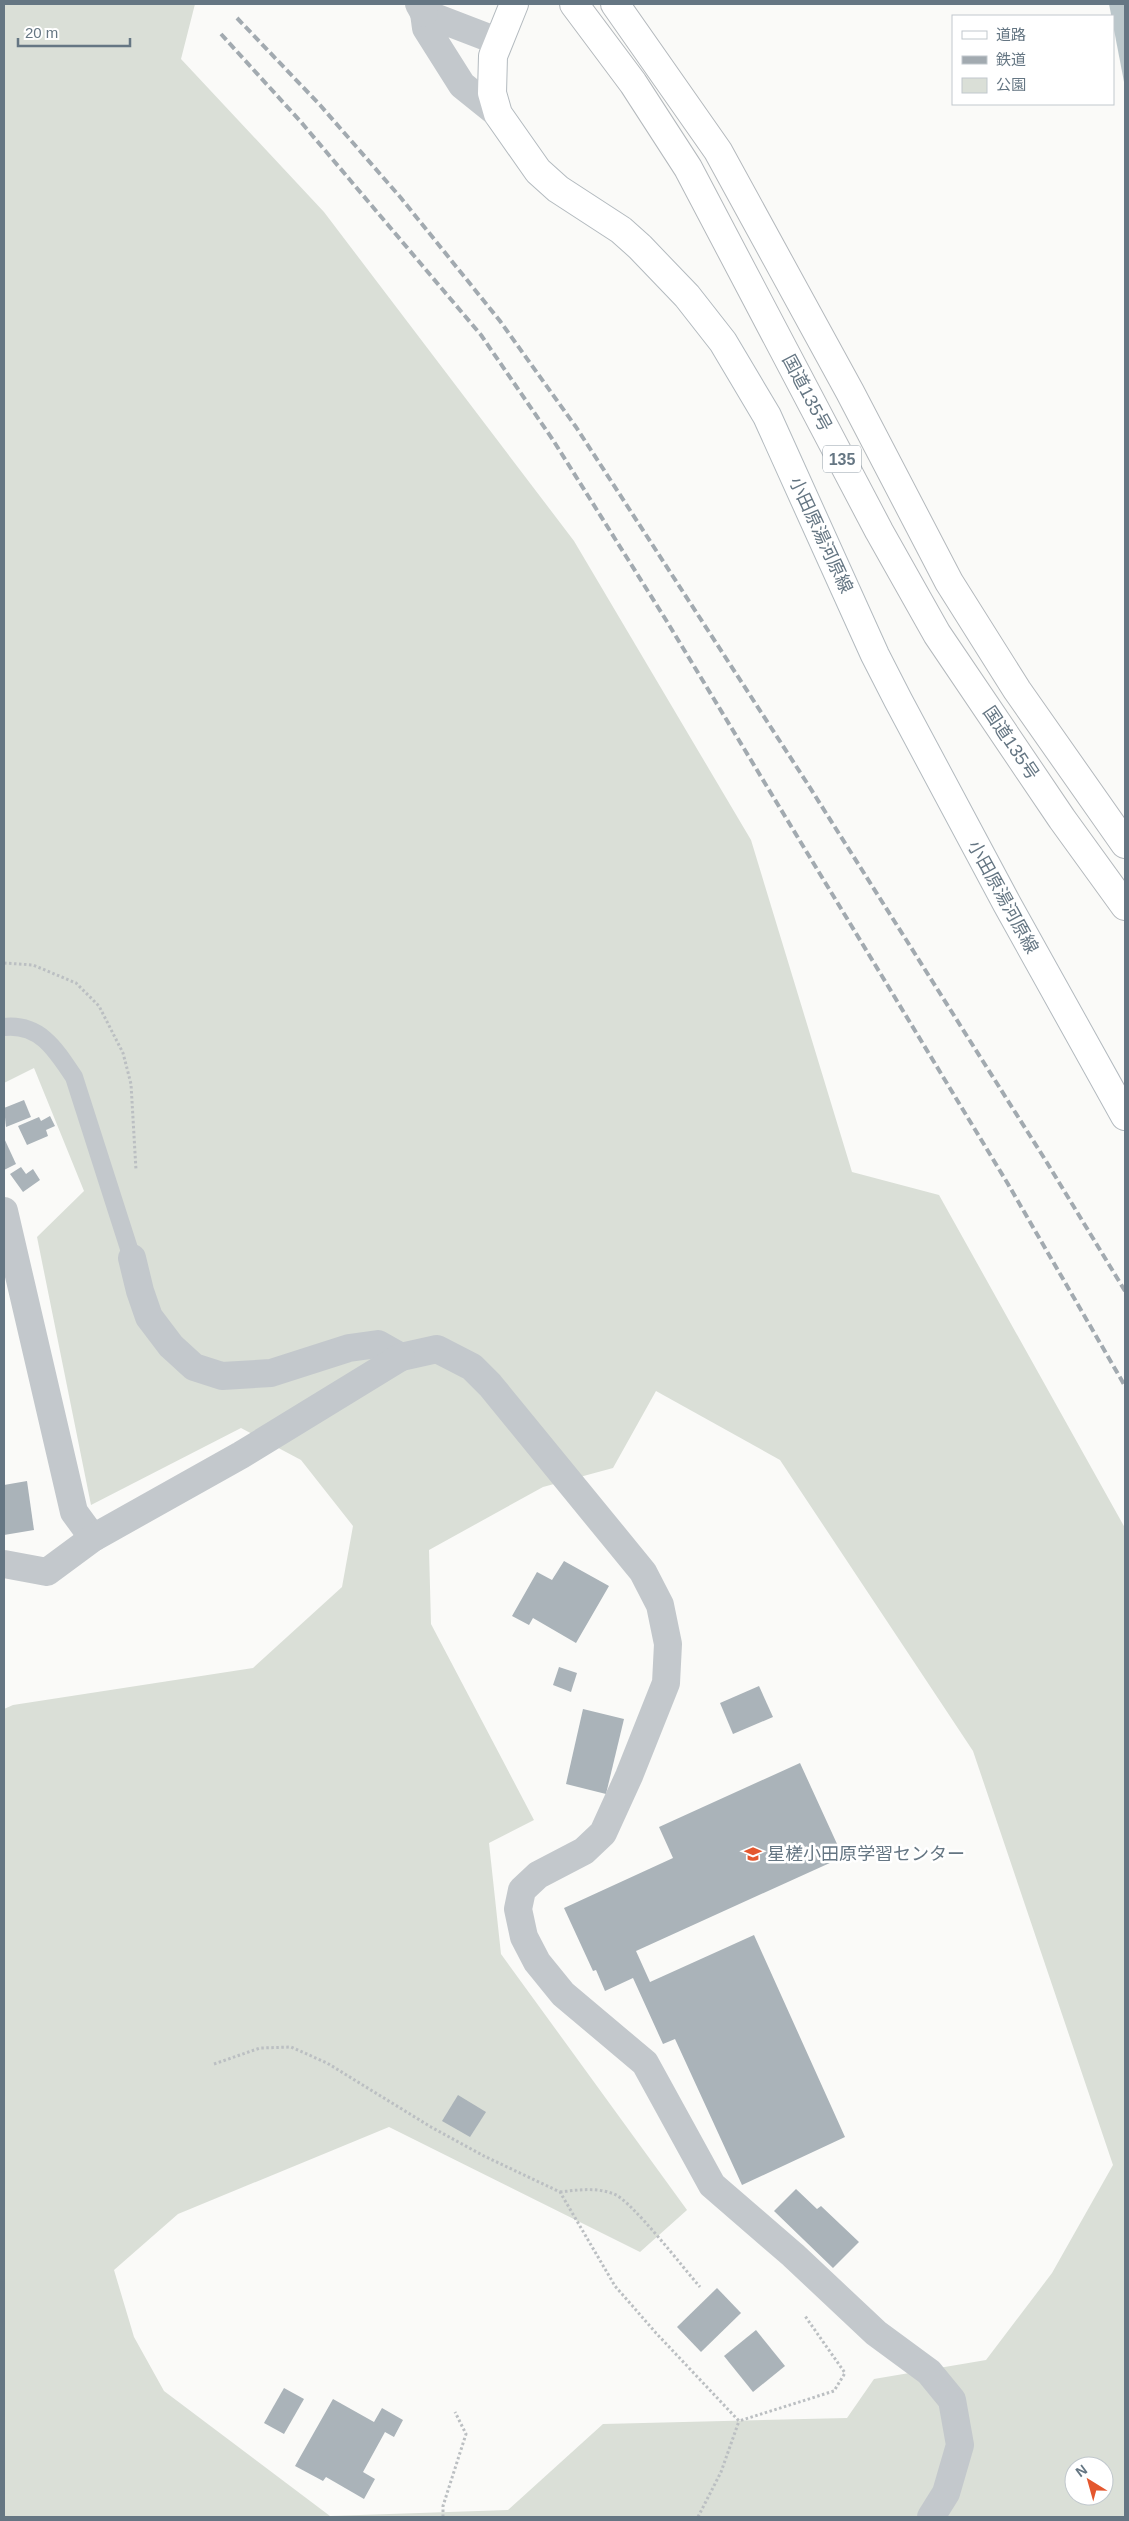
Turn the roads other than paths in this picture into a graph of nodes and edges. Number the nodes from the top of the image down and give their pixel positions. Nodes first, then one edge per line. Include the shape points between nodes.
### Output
1 (514, 4) edge
2 (574, 4) edge
3 (615, 4) edge
4 (422, 8) edge
5 (497, 41) junction
6 (498, 114) junction
7 (1125, 844) edge
8 (1125, 906) edge
9 (4, 1027) edge
10 (1125, 1116) edge
11 (4, 1211) edge
12 (132, 1258) joint
13 (402, 1357) junction
14 (92, 1538) junction
15 (4, 1564) edge
16 (931, 2517) edge

1 - 5 main road, 小田原湯河原線
2 - 8 main road, 国道135号 / 135 via 633,83 688,168 879,531 937,634
3 - 7 main road, 国道135号 / 135 via 718,151 949,582 1017,690
4 - 5 street
4 - 6 street via 426,28 462,85
5 - 6 main road, 小田原湯河原線 via 491,71 492,93
6 - 10 main road, 小田原湯河原線 via 538,171 640,247 687,296 723,342 767,416 898,700
9 - 12 lane via 28,1028 42,1035 74,1077
11 - 14 street via 74,1512
12 - 13 street via 149,1316 171,1346 194,1367 222,1376 271,1373 349,1348 378,1344
13 - 14 street via 241,1455
13 - 16 street via 437,1349 472,1368 490,1385 643,1572 660,1605 668,1644 666,1683 629,1776 603,1833 584,1851 538,1875 522,1890 518,1908 524,1937 537,1962 563,1994 645,2063 712,2184 876,2332 929,2372 952,2400 960,2445 946,2493
14 - 15 street via 47,1572

